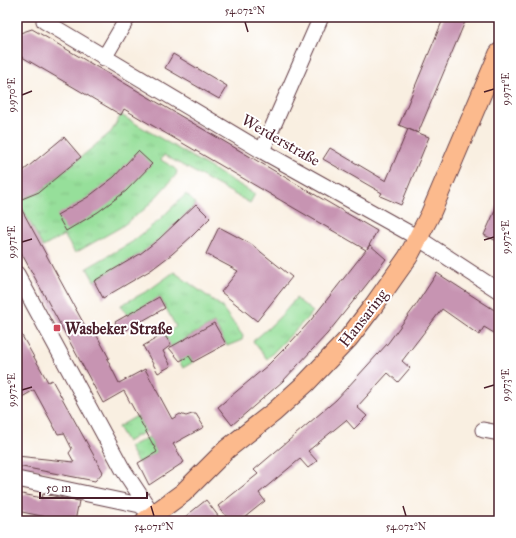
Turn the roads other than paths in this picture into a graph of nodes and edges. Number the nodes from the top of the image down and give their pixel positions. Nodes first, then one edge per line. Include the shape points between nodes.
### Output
1 (128, 17) edge
2 (321, 17) edge
3 (44, 21) dead end
4 (499, 53) edge
5 (104, 58) junction
6 (262, 151) junction
7 (418, 238) junction
8 (17, 276) edge
9 (499, 291) edge
10 (483, 430) dead end
11 (499, 433) edge
12 (17, 480) edge
13 (152, 519) edge

1 - 5 street
2 - 6 street
3 - 5 street, Werderstraße
4 - 7 main road, Hansaring via 430,216
5 - 6 street, Werderstraße
6 - 7 street, Werderstraße
7 - 9 street, Werderstraße
7 - 13 main road, Hansaring via 397,274 336,353 301,388 227,449
8 - 13 street
10 - 11 street
12 - 13 street via 140,504

